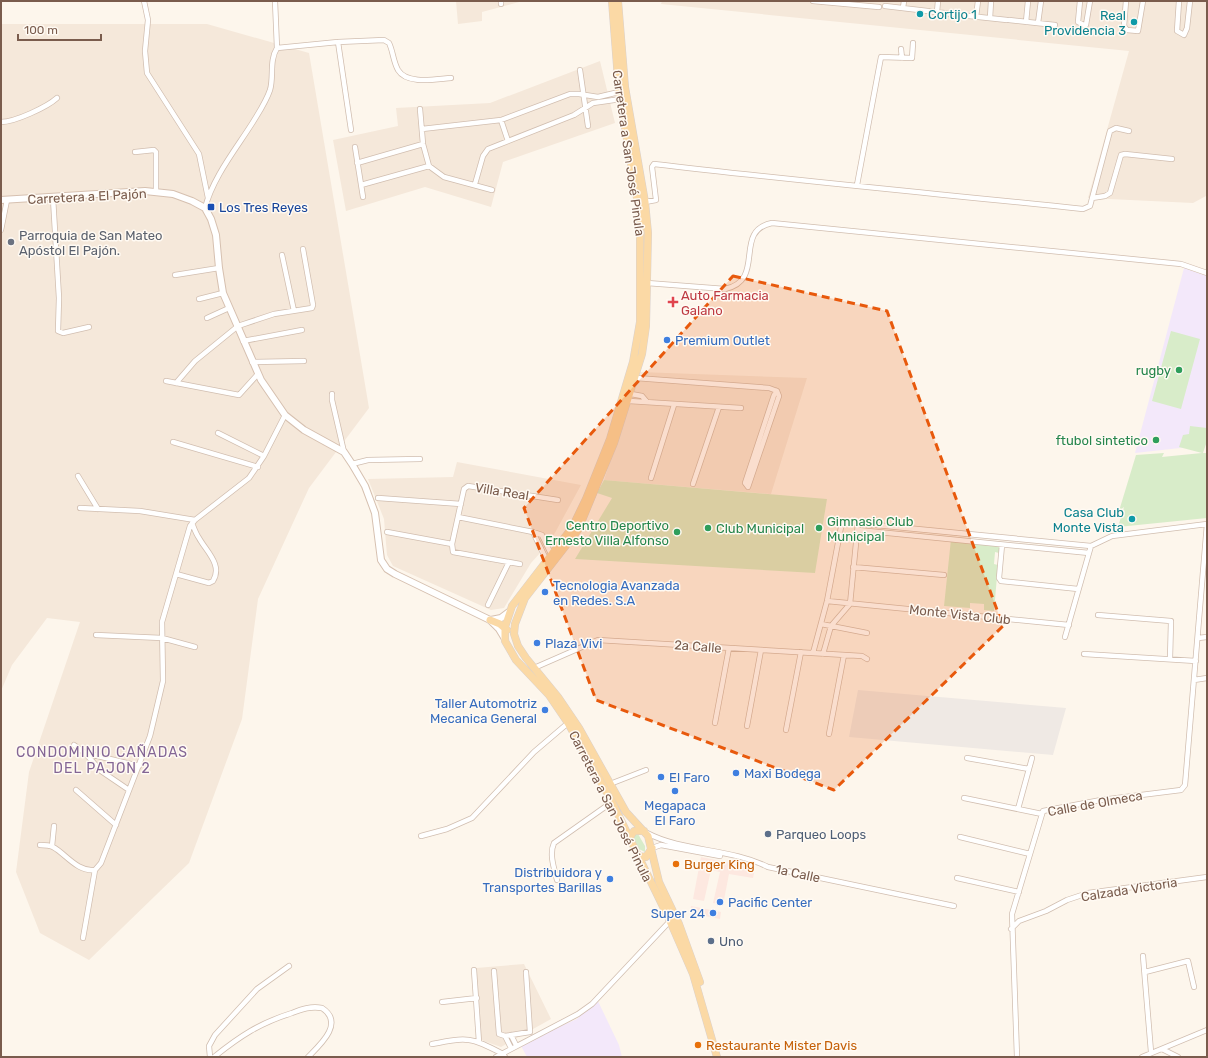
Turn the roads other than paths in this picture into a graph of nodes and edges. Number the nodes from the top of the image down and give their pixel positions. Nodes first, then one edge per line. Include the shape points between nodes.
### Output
1 (144, 1) edge
2 (275, 1) edge
3 (612, 1) edge
4 (618, 1) edge
5 (813, 1) edge
6 (819, 1) edge
7 (904, 1) edge
8 (938, 1) edge
9 (978, 1) edge
10 (991, 1) edge
11 (1028, 1) edge
12 (1041, 1) edge
13 (1080, 1) edge
14 (1090, 1) edge
15 (1126, 1) edge
16 (1143, 1) edge
17 (1179, 1) edge
18 (1190, 1) edge
19 (831, 2) edge
20 (865, 4) edge
21 (885, 6) dead end
22 (879, 8) dead end
23 (903, 8) junction
24 (937, 12) junction
25 (953, 14) dead end
26 (960, 15) dead end
27 (976, 17) junction
28 (990, 18) junction
29 (1026, 22) junction
30 (1038, 23) junction
31 (1055, 25) dead end
32 (338, 42) junction
33 (913, 43) dead end
34 (277, 48) junction
35 (901, 49) dead end
36 (902, 58) junction
37 (580, 70) dead end
38 (451, 78) dead end
39 (583, 95) junction
40 (620, 95) junction
41 (56, 98) dead end
42 (420, 109) dead end
43 (585, 109) junction
44 (501, 120) junction
45 (1, 122) edge
46 (588, 126) dead end
47 (422, 129) junction
48 (350, 130) dead end
49 (1129, 131) dead end
50 (508, 140) junction
51 (423, 144) junction
52 (354, 147) dead end
53 (136, 152) dead end
54 (1172, 159) dead end
55 (357, 163) junction
56 (428, 166) junction
57 (475, 184) junction
58 (361, 185) junction
59 (857, 185) junction
60 (492, 190) dead end
61 (156, 192) junction
62 (53, 198) junction
63 (208, 198) junction
64 (363, 198) dead end
65 (1092, 198) junction
66 (4, 200) edge
67 (645, 202) junction
68 (205, 208) junction
69 (1, 230) edge
70 (303, 249) dead end
71 (282, 255) dead end
72 (218, 268) junction
73 (1207, 273) edge
74 (174, 275) dead end
75 (647, 284) junction
76 (223, 294) junction
77 (199, 299) dead end
78 (229, 308) junction
79 (294, 311) junction
80 (207, 318) dead end
81 (238, 326) junction
82 (89, 327) dead end
83 (302, 330) dead end
84 (243, 341) junction
85 (304, 361) dead end
86 (252, 362) junction
87 (258, 374) junction
88 (636, 378) junction
89 (166, 381) dead end
90 (176, 383) junction
91 (332, 394) dead end
92 (632, 397) junction
93 (647, 402) junction
94 (674, 405) junction
95 (719, 407) junction
96 (741, 408) dead end
97 (285, 415) junction
98 (218, 433) dead end
99 (173, 442) dead end
100 (344, 452) junction
101 (757, 455) junction
102 (264, 456) junction
103 (420, 459) dead end
104 (352, 464) junction
105 (258, 467) junction
106 (78, 476) dead end
107 (651, 478) dead end
108 (693, 484) dead end
109 (378, 498) dead end
110 (558, 500) dead end
111 (461, 504) junction
112 (80, 508) dead end
113 (98, 509) junction
114 (458, 517) junction
115 (194, 522) junction
116 (858, 523) junction
117 (1207, 524) edge
118 (858, 530) junction
119 (387, 532) dead end
120 (952, 532) junction
121 (951, 539) junction
122 (452, 544) junction
123 (1002, 545) junction
124 (1091, 546) junction
125 (1089, 553) junction
126 (550, 558) junction
127 (1206, 559) edge
128 (509, 562) junction
129 (520, 564) dead end
130 (853, 567) junction
131 (1204, 573) edge
132 (176, 574) junction
133 (944, 576) dead end
134 (1078, 589) junction
135 (1207, 597) edge
136 (1201, 598) junction
137 (828, 601) junction
138 (850, 604) junction
139 (488, 605) dead end
140 (509, 612) junction
141 (1098, 615) dead end
142 (491, 620) junction
143 (821, 624) junction
144 (1069, 625) junction
145 (831, 626) junction
146 (505, 627) junction
147 (867, 633) dead end
148 (96, 635) dead end
149 (1207, 637) edge
150 (162, 638) junction
151 (1066, 638) dead end
152 (1198, 638) junction
153 (505, 641) junction
154 (195, 647) dead end
155 (729, 648) junction
156 (761, 650) junction
157 (801, 652) junction
158 (813, 653) junction
159 (823, 654) junction
160 (1084, 654) dead end
161 (844, 655) junction
162 (526, 658) junction
163 (867, 659) dead end
164 (1170, 659) junction
165 (1196, 661) junction
166 (535, 672) junction
167 (1207, 678) edge
168 (1194, 680) junction
169 (568, 723) junction
170 (715, 723) dead end
171 (746, 726) dead end
172 (786, 730) dead end
173 (829, 734) dead end
174 (74, 745) dead end
175 (85, 753) junction
176 (967, 758) dead end
177 (1032, 758) dead end
178 (139, 766) junction
179 (1029, 769) junction
180 (646, 770) dead end
181 (610, 784) junction
182 (76, 790) dead end
183 (129, 790) junction
184 (964, 798) dead end
185 (612, 802) junction
186 (1018, 809) junction
187 (1042, 814) junction
188 (116, 825) junction
189 (54, 826) dead end
190 (644, 831) junction
191 (421, 836) dead end
192 (960, 837) dead end
193 (629, 839) junction
194 (40, 845) dead end
195 (52, 846) junction
196 (652, 848) junction
197 (1030, 854) junction
198 (637, 856) junction
199 (720, 856) dead end
200 (95, 870) junction
201 (1207, 877) edge
202 (957, 878) dead end
203 (556, 880) dead end
204 (1019, 892) junction
205 (954, 906) dead end
206 (670, 921) junction
207 (1011, 929) junction
208 (83, 938) dead end
209 (1143, 956) dead end
210 (694, 960) junction
211 (289, 966) dead end
212 (474, 970) dead end
213 (494, 971) dead end
214 (526, 972) dead end
215 (1145, 972) junction
216 (1194, 987) dead end
217 (477, 998) junction
218 (442, 1002) dead end
219 (1207, 1030) edge
220 (511, 1035) junction
221 (505, 1036) junction
222 (479, 1042) junction
223 (432, 1044) dead end
224 (516, 1046) junction
225 (512, 1048) junction
226 (1162, 1049) junction
227 (1152, 1052) junction
228 (504, 1055) edge
229 (210, 1057) edge
230 (214, 1057) edge
231 (308, 1057) edge
232 (496, 1057) edge
233 (718, 1057) edge
234 (722, 1057) edge
235 (1017, 1057) edge
236 (1142, 1057) edge
237 (1178, 1057) edge

1 - 63 street via 148,20 145,51 147,72 199,154
2 - 34 street
3 - 40 main road, Carretera a San José Pinula
4 - 67 main road, Carretera a San José Pinula via 625,87
5 - 6 street
6 - 19 street
7 - 23 street
8 - 24 street
9 - 27 street
10 - 28 street
11 - 29 street
12 - 30 street
13 - 14 street via 1078,22 1084,25 1087,23
15 - 16 street via 1124,26 1127,30 1135,32 1140,26
17 - 18 street via 1177,31 1184,34
19 - 20 street
20 - 22 street
21 - 23 street
23 - 24 street
24 - 25 street
26 - 27 street
27 - 28 street
28 - 29 street
29 - 30 street
30 - 31 street
32 - 34 street
32 - 38 street via 384,40 389,43 399,72 405,77
32 - 48 street
33 - 36 street via 912,58
34 - 63 street via 273,57 270,90 264,104
35 - 36 street
36 - 59 street via 881,57
37 - 39 street
39 - 40 street
39 - 43 street
39 - 44 street via 563,96
40 - 43 street via 593,103
40 - 126 main road, Carretera a San José Pinula via 640,216 640,322 633,362 610,439 572,528
41 - 45 street via 45,107 19,119
42 - 47 street
43 - 46 street
43 - 50 street
44 - 47 street
44 - 50 street
47 - 51 street
49 - 65 street via 1116,128 1110,131
50 - 57 street via 492,146 485,152
51 - 55 street
51 - 56 street
52 - 55 street
53 - 61 street via 156,152
54 - 65 street via 1121,155 1110,193
55 - 58 street
56 - 57 street via 444,177
56 - 58 street
57 - 60 street
58 - 64 street
59 - 65 street via 1083,209 1090,206
59 - 67 street via 818,183 654,164 652,167 656,200
61 - 62 street, Carretera a El Pajón via 134,191
61 - 68 street, Carretera a El Pajón via 183,197
62 - 66 street, Carretera a El Pajón
62 - 82 street via 60,298 58,332
63 - 68 street
66 - 69 street
67 - 75 main road, Carretera a San José Pinula via 648,233
68 - 72 street via 216,235
70 - 79 street via 313,305 312,308
71 - 79 street
72 - 74 street
72 - 76 street
73 - 75 street via 1181,264 772,223 760,227 754,234 750,241 747,272 734,287 725,289
75 - 88 main road, Carretera a San José Pinula via 646,326
76 - 77 street
76 - 78 street
78 - 80 street
78 - 81 street
79 - 81 street via 274,314
81 - 84 street
81 - 90 street via 196,361
83 - 84 street
84 - 86 street
85 - 86 street
86 - 87 street
87 - 90 street via 239,395
87 - 97 street
88 - 92 main road, Carretera a San José Pinula
88 - 101 street via 769,388 777,391
89 - 90 street
91 - 100 street
92 - 93 street via 639,403
92 - 93 street via 642,396
92 - 162 main road, Carretera a San José Pinula via 578,530 524,598 514,634
93 - 94 street
94 - 95 street
94 - 107 street
95 - 96 street
95 - 108 street
97 - 100 street via 304,430
97 - 102 street
98 - 102 street
99 - 105 street
100 - 104 street
101 - 101 street via 745,483 746,487 750,486
102 - 105 street
103 - 104 street via 368,460
104 - 142 street via 365,486 375,513 380,557 385,566 396,574
105 - 115 street via 249,478
106 - 113 street
109 - 111 street, Villa Real
110 - 111 street, Villa Real via 468,486 464,489
111 - 114 street, Villa Real
112 - 113 street
113 - 115 street via 140,511
114 - 122 street, Villa Real
114 - 126 street via 542,535
115 - 132 street
115 - 132 street via 199,539 215,564 215,577 209,583
116 - 118 street
116 - 120 street
116 - 137 street via 846,522 842,526
117 - 124 street via 1112,536
117 - 127 street
118 - 121 street
118 - 130 street
119 - 122 street
120 - 121 street
120 - 124 street
121 - 123 street
122 - 128 street via 453,552
123 - 125 street
123 - 134 street via 999,578 1001,581
124 - 125 street
125 - 134 street
126 - 140 main road, Carretera a San José Pinula via 519,595
127 - 131 street
128 - 129 street
128 - 139 street
130 - 133 street
130 - 138 street
131 - 136 street, Calle de Olmeca
132 - 150 street via 162,622
134 - 144 street
135 - 136 street
136 - 152 street, Calle de Olmeca
137 - 138 street, Monte Vista Club
137 - 143 street
138 - 144 street, Monte Vista Club
138 - 145 street
140 - 142 street via 501,618
140 - 146 main road, Carretera a San José Pinula
141 - 164 street via 1171,622
142 - 146 main road
142 - 153 street
143 - 145 street
143 - 158 street
144 - 151 street
145 - 147 street
145 - 159 street
146 - 153 main road, Carretera a San José Pinula
146 - 162 main road via 519,655
148 - 150 street
149 - 152 street
150 - 154 street
150 - 178 street via 162,681 150,736
152 - 165 street, Calle de Olmeca
153 - 166 main road, Carretera a San José Pinula via 516,660
155 - 156 street, 2a Calle
155 - 166 street, 2a Calle via 598,640
155 - 170 street
156 - 157 street, 2a Calle
156 - 171 street
157 - 158 street, 2a Calle
157 - 172 street
158 - 159 street, 2a Calle
159 - 161 street, 2a Calle
160 - 164 street
161 - 163 street, 2a Calle via 862,656
161 - 173 street
162 - 166 main road, Carretera a San José Pinula
164 - 165 street
165 - 168 street, Calle de Olmeca
166 - 169 main road, Carretera a San José Pinula
166 - 181 main road, Carretera a San José Pinula via 558,697 579,728
167 - 168 street
168 - 187 street, Calle de Olmeca via 1187,778 1181,790 1043,810
169 - 185 main road, Carretera a San José Pinula
169 - 191 street via 534,752 472,818
174 - 175 street
175 - 178 street
175 - 183 street via 101,771
176 - 179 street
177 - 179 street
178 - 183 street
179 - 186 street
180 - 181 street
181 - 190 main road, Carretera a San José Pinula via 626,812
182 - 188 street
183 - 188 street
184 - 186 street
185 - 193 main road, Carretera a San José Pinula
185 - 203 street via 554,843 552,860
186 - 187 street
187 - 197 street, Calle de Olmeca
188 - 200 street via 101,863
189 - 195 street
190 - 193 main road via 634,831
190 - 196 main road, Carretera a San José Pinula
190 - 205 street, 1a Calle via 663,840 751,858 768,867
192 - 197 street
193 - 198 main road, Carretera a San José Pinula
194 - 195 street
195 - 200 street via 76,865
196 - 198 main road via 646,856
196 - 199 street via 661,844
196 - 210 main road, Carretera a San José Pinula via 661,886
197 - 204 street, Calle de Olmeca
198 - 206 main road, Carretera a San José Pinula
200 - 208 street
201 - 207 street, Calzada Victoria via 1088,893 1023,919
202 - 204 street
204 - 207 street, Calle de Olmeca via 1012,914
206 - 210 main road via 674,922 690,958
206 - 224 street via 592,1004
206 - 233 main road, Carretera a San José Pinula via 693,974
207 - 235 street, Calle de Olmeca
209 - 215 street
210 - 234 main road, Carretera a San José Pinula
211 - 229 street via 257,989 215,1035 209,1046
212 - 217 street
213 - 221 street via 499,1034
214 - 220 street via 530,1032
215 - 216 street via 1188,961
215 - 227 street
217 - 218 street
217 - 222 street
219 - 226 street
220 - 221 street
220 - 224 street
221 - 225 street
222 - 223 street via 462,1038
222 - 228 street
224 - 225 street
225 - 228 street
226 - 227 street
226 - 237 street
227 - 236 street
228 - 232 street
230 - 231 street via 263,1023 307,1008 322,1008 330,1015 331,1028

